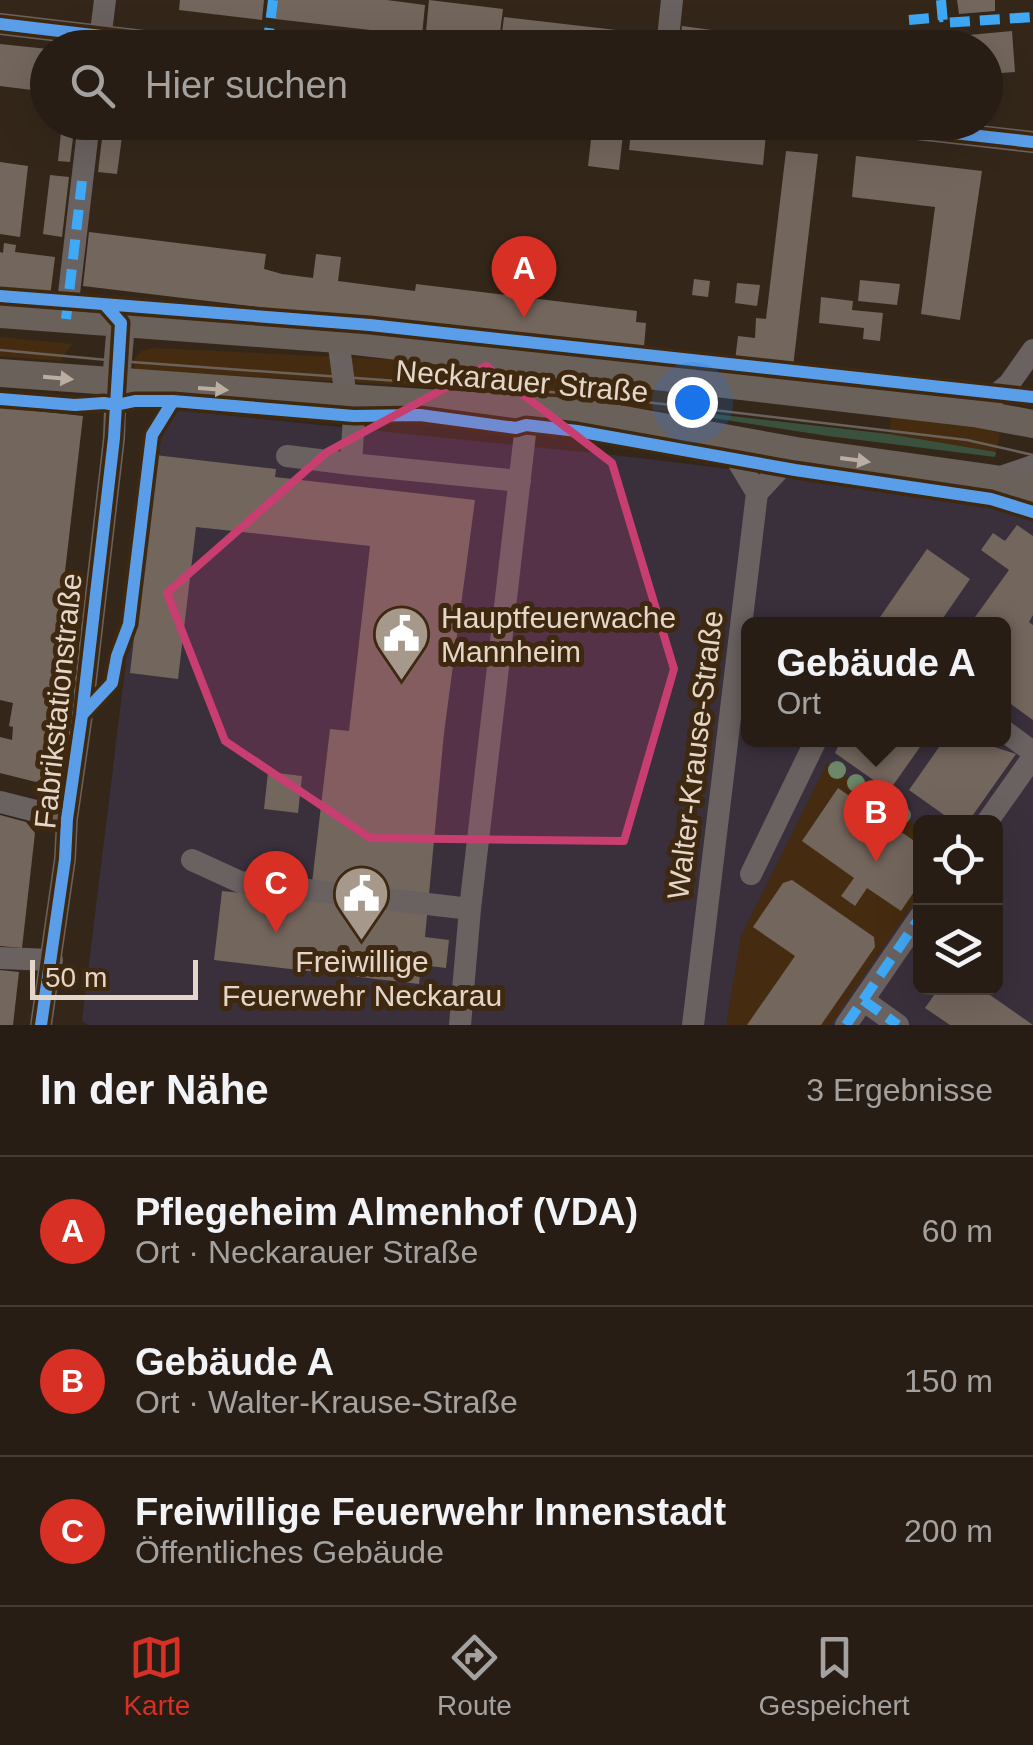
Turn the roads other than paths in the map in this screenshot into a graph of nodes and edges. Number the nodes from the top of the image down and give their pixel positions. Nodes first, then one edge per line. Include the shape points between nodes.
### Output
1 (104, 0) edge
2 (672, 0) edge
3 (0, 24) edge
4 (33, 30) edge
5 (101, 30) edge
6 (669, 30) edge
7 (1003, 139) edge
8 (88, 140) edge
9 (1033, 142) edge
10 (0, 314) edge
11 (66, 319) junction
12 (121, 323) junction
13 (338, 339) junction
14 (1033, 350) edge
15 (0, 373) edge
16 (116, 382) junction
17 (346, 398) junction
18 (1033, 404) edge
19 (528, 408) junction
20 (974, 413) junction
21 (1033, 424) edge
22 (1033, 433) edge
23 (724, 438) junction
24 (796, 452) junction
25 (287, 456) dead end
26 (351, 464) junction
27 (1033, 466) edge
28 (995, 479) junction
29 (520, 481) junction
30 (1033, 490) edge
31 (757, 492) junction
32 (742, 617) edge
33 (741, 627) edge
34 (1011, 737) edge
35 (813, 747) edge
36 (1033, 754) edge
37 (0, 802) edge
38 (992, 815) edge
39 (67, 820) junction
40 (192, 860) dead end
41 (751, 874) dead end
42 (470, 910) junction
43 (913, 928) edge
44 (0, 958) edge
45 (52, 960) junction
46 (863, 1000) junction
47 (41, 1025) edge
48 (460, 1025) edge
49 (694, 1025) edge
50 (846, 1025) edge
51 (898, 1025) edge

1 - 5 street
2 - 6 street
3 - 4 street
7 - 9 street
8 - 11 street
10 - 11 main road, Neckarauer Straße
11 - 12 main road, Neckarauer Straße
12 - 13 main road, Neckarauer Straße
12 - 16 main road
13 - 17 street
13 - 20 main road, Neckarauer Straße
14 - 20 street via 1009,384
15 -> 16 main road, Neckarauer Straße
16 -> 17 main road, Neckarauer Straße
16 - 39 street, Fabrikstationstraße
17 - 19 main road, Neckarauer Straße
17 - 26 street via 354,416
18 - 21 street
19 - 23 main road, Neckarauer Straße
19 - 29 street
20 - 21 main road, Neckarauer Straße
21 - 22 street
23 - 24 main road, Neckarauer Straße
23 - 31 street
24 -> 28 main road, Neckarauer Straße
24 - 31 street
25 - 26 street
26 - 29 street
27 - 28 street
28 - 30 main road, Neckarauer Straße
29 - 42 street
31 - 32 street, Walter-Krause-Straße
33 - 49 street, Walter-Krause-Straße
34 - 36 street
35 - 41 street
36 - 38 street
37 - 39 street
39 - 45 street, Fabrikstationstraße
40 - 42 street via 240,882
42 - 48 street
43 - 46 street
44 - 45 street
45 - 47 street, Fabrikstationstraße
46 - 50 street
46 - 51 street

